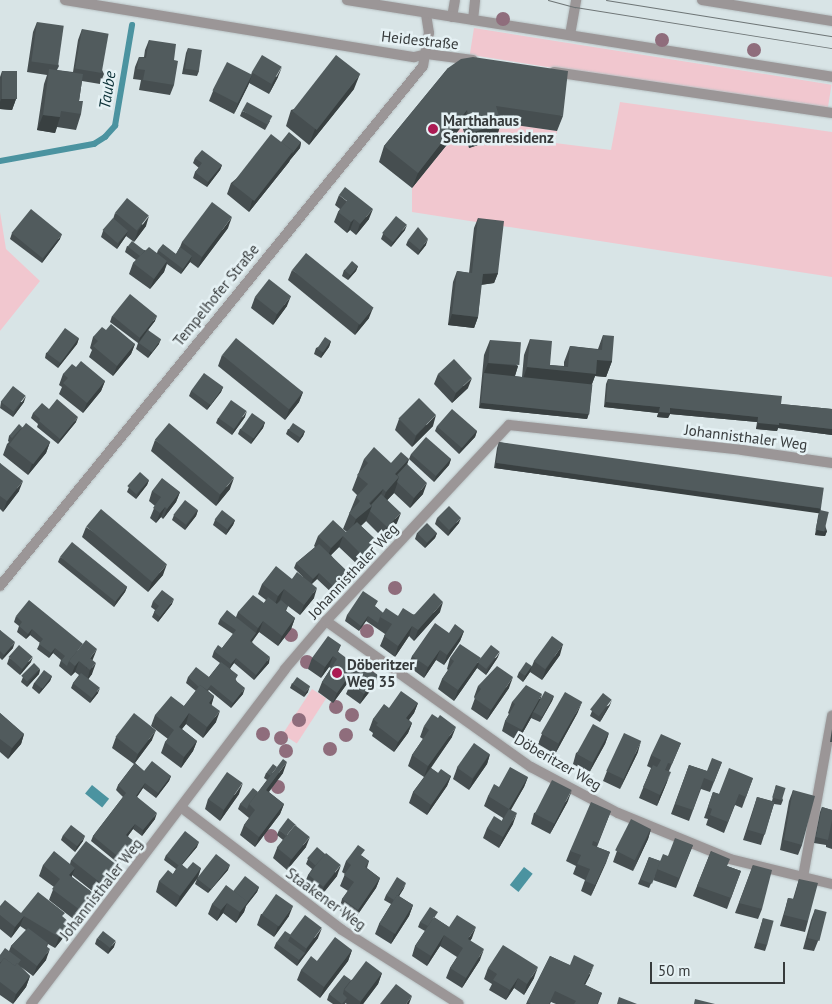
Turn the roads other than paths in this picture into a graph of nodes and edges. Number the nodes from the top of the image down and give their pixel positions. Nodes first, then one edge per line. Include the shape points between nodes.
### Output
1 (65, 0) edge
2 (347, 0) edge
3 (455, 0) edge
4 (476, 0) edge
5 (576, 0) edge
6 (702, 0) edge
7 (426, 13) junction
8 (452, 17) junction
9 (473, 20) junction
10 (832, 20) edge
11 (570, 35) junction
12 (427, 54) junction
13 (481, 61) edge
14 (540, 70) edge
15 (832, 77) edge
16 (832, 113) edge
17 (832, 463) edge
18 (0, 586) edge
19 (326, 621) junction
20 (832, 716) edge
21 (182, 808) junction
22 (803, 878) junction
23 (832, 884) edge
24 (31, 1004) edge
25 (459, 1004) edge

1 - 12 street, Heidestraße via 414,57
2 - 7 street, Heidestraße
3 - 8 street
4 - 9 street
5 - 11 street
6 - 10 street
7 - 8 street, Heidestraße
7 - 12 street
8 - 9 street, Heidestraße
9 - 11 street, Heidestraße
11 - 15 street, Heidestraße
12 - 13 street, Heidestraße
12 - 18 street, Tempelhofer Straße via 423,66
14 - 16 street
17 - 19 street, Johannisthaler Weg via 509,425
19 - 21 street, Johannisthaler Weg via 285,669
19 - 22 street, Döberitzer Weg via 531,767 618,813 730,859
20 - 22 street
21 - 24 street, Johannisthaler Weg
21 - 25 street, Staakener Weg via 342,930
22 - 23 street, Döberitzer Weg

